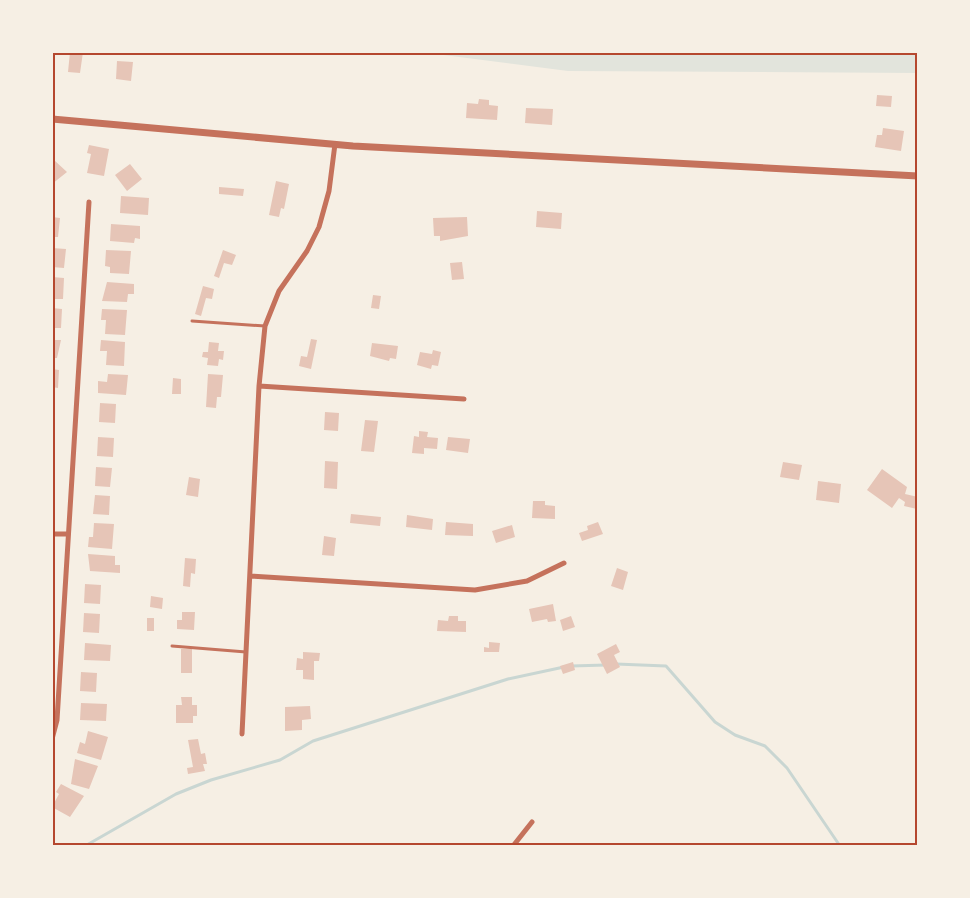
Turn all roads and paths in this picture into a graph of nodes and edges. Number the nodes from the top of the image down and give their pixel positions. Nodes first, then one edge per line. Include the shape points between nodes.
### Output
1 (52, 119) edge
2 (335, 144) junction
3 (918, 176) edge
4 (88, 202) dead end
5 (192, 321) dead end
6 (265, 326) junction
7 (259, 386) junction
8 (464, 399) dead end
9 (52, 534) edge
10 (67, 534) junction
11 (564, 563) dead end
12 (251, 576) junction
13 (172, 646) dead end
14 (246, 652) junction
15 (242, 734) dead end
16 (52, 739) edge
17 (532, 822) dead end
18 (291, 846) edge
19 (327, 846) edge
20 (513, 846) edge

1 - 2 street
2 - 3 street
2 - 6 street via 329,191 319,227 279,291
4 - 10 street
5 - 6 lane
6 - 7 street
7 - 8 street
7 - 12 street
9 - 10 street
10 - 16 street via 57,720
11 - 12 street via 527,581 475,590
12 - 14 street
13 - 14 lane
14 - 15 street
17 - 20 street
18 - 19 street

